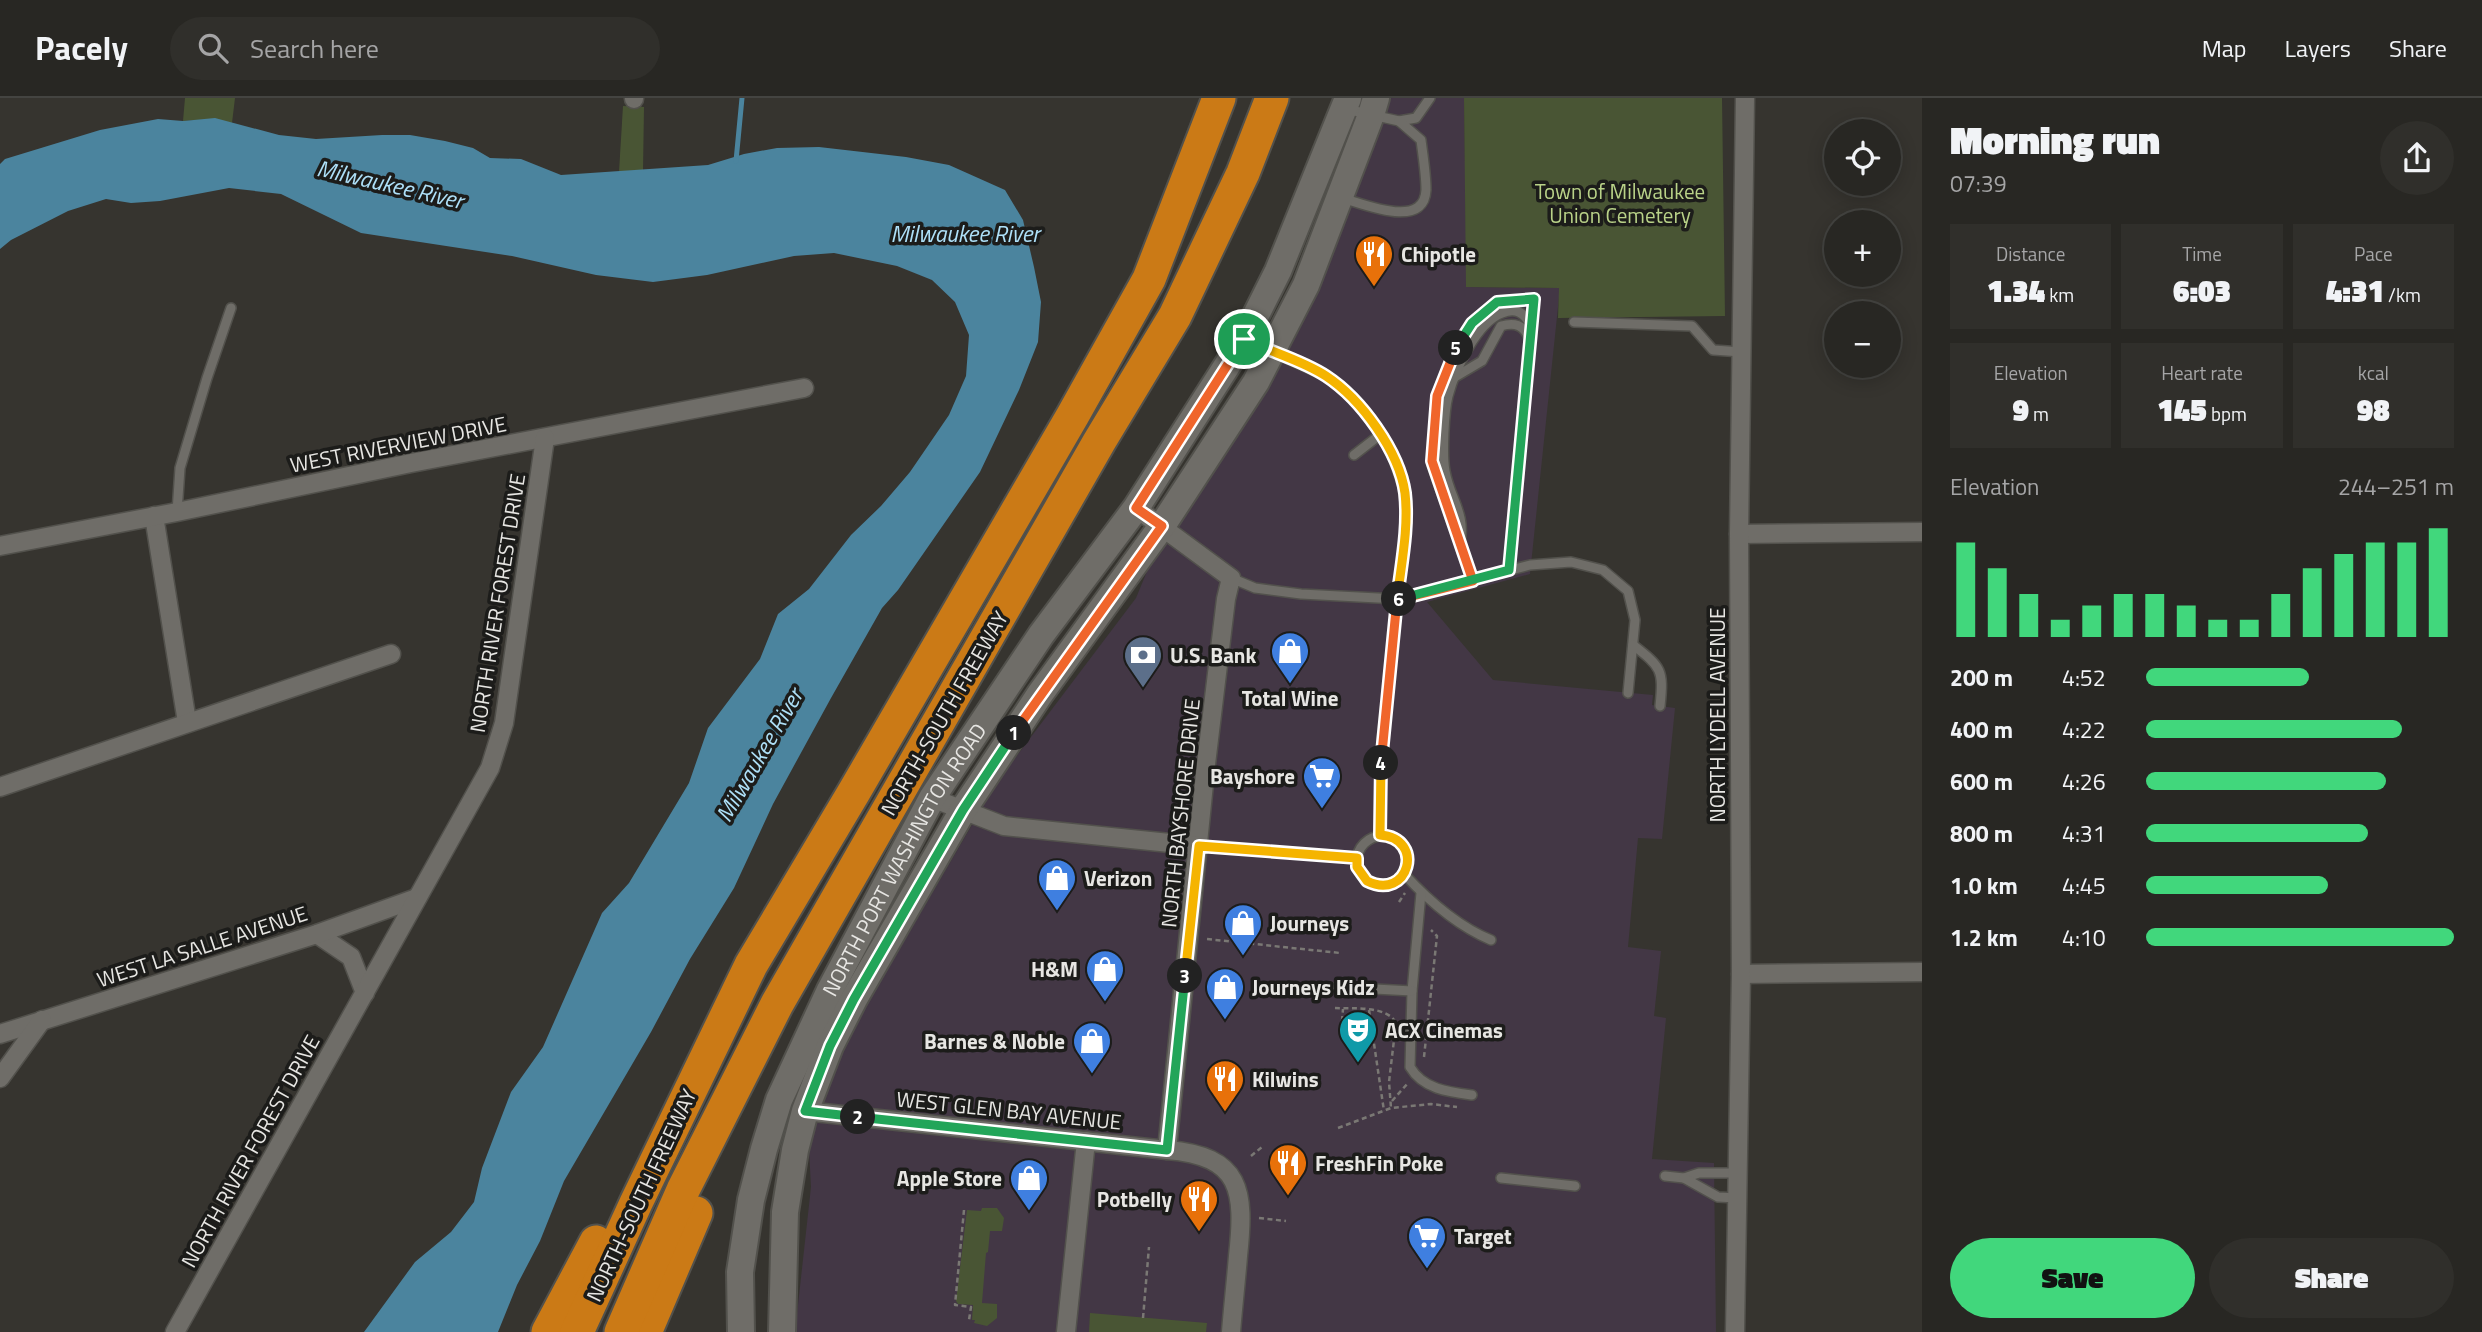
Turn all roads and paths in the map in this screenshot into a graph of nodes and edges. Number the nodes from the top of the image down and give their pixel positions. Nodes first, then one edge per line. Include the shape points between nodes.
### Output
1 (1219, 98) edge
2 (1272, 98) edge
3 (1430, 98) edge
4 (1745, 98) edge
5 (1347, 104) edge
6 (1373, 106) edge
7 (1399, 121) junction
8 (1340, 197) junction
9 (231, 307) dead end
10 (1574, 322) dead end
11 (1531, 328) junction
12 (1244, 339) junction
13 (1530, 343) junction
14 (1742, 352) junction
15 (1271, 353) junction
16 (1455, 377) junction
17 (804, 388) dead end
18 (1381, 434) junction
19 (545, 439) junction
20 (1354, 455) dead end
21 (1136, 508) junction
22 (177, 512) junction
23 (154, 516) junction
24 (1162, 526) junction
25 (1922, 531) edge
26 (1740, 534) junction
27 (1460, 544) junction
28 (0, 546) edge
29 (1509, 570) junction
30 (1231, 578) junction
31 (1473, 581) junction
32 (1397, 600) junction
33 (1633, 645) junction
34 (391, 654) dead end
35 (1629, 694) dead end
36 (1660, 706) dead end
37 (187, 722) junction
38 (0, 787) edge
39 (932, 798) junction
40 (963, 810) junction
41 (1380, 835) junction
42 (1199, 846) junction
43 (1357, 858) junction
44 (1404, 874) junction
45 (1421, 894) junction
46 (417, 898) junction
47 (1434, 932) dead end
48 (317, 934) junction
49 (1207, 939) dead end
50 (1491, 940) dead end
51 (1340, 953) dead end
52 (751, 965) junction
53 (1922, 972) edge
54 (1741, 974) junction
55 (1337, 986) dead end
56 (1412, 991) junction
57 (365, 993) junction
58 (1335, 1008) dead end
59 (1343, 1009) junction
60 (1369, 1010) junction
61 (42, 1020) junction
62 (1342, 1021) dead end
63 (0, 1034) edge
64 (1424, 1061) dead end
65 (0, 1078) edge
66 (1472, 1095) dead end
67 (729, 1100) junction
68 (1457, 1107) dead end
69 (1391, 1108) junction
70 (805, 1111) junction
71 (1384, 1111) junction
72 (1338, 1128) dead end
73 (1086, 1141) junction
74 (1262, 1147) dead end
75 (1167, 1150) junction
76 (1251, 1156) dead end
77 (1737, 1173) junction
78 (1665, 1176) dead end
79 (1501, 1178) dead end
80 (1684, 1178) junction
81 (1575, 1186) dead end
82 (1737, 1198) junction
83 (964, 1210) dead end
84 (1259, 1218) dead end
85 (1286, 1221) dead end
86 (1149, 1248) dead end
87 (1143, 1318) dead end
88 (969, 1320) dead end
89 (175, 1332) edge
90 (548, 1332) edge
91 (577, 1332) edge
92 (621, 1332) edge
93 (646, 1332) edge
94 (741, 1332) edge
95 (782, 1332) edge
96 (1066, 1332) edge
97 (1231, 1332) edge
98 (1735, 1332) edge

1 - 52 highway, NORTH-SOUTH FREEWAY via 1149,279
2 - 67 highway, NORTH-SOUTH FREEWAY via 1244,173 1175,316 777,1004
3 - 7 lane via 1416,118
4 - 14 street, NORTH LYDELL AVENUE
5 - 6 lane
5 - 12 main road, NORTH PORT WASHINGTON ROAD via 1278,271
6 - 7 lane
6 - 8 main road, NORTH PORT WASHINGTON ROAD
7 - 8 lane via 1421,140 1423,205 1390,212
8 - 15 main road, NORTH PORT WASHINGTON ROAD via 1306,285
9 - 22 lane via 180,468
10 - 14 lane via 1692,326 1713,350
11 - 13 lane
11 - 16 lane via 1519,311 1491,318 1477,333
11 - 27 lane via 1534,299 1493,305 1464,333 1438,389 1432,461
12 - 15 lane
12 - 21 main road, NORTH PORT WASHINGTON ROAD
13 - 16 lane via 1523,327 1504,325 1482,360
13 - 29 lane
14 - 26 street, NORTH LYDELL AVENUE
15 - 18 lane via 1326,376 1353,398
15 - 24 main road, NORTH PORT WASHINGTON ROAD
16 - 27 lane via 1446,404 1445,465 1463,527
17 - 19 street, WEST RIVERVIEW DRIVE
18 - 20 lane
18 - 32 lane via 1405,492
19 - 22 street, WEST RIVERVIEW DRIVE
19 - 46 street, NORTH RIVER FOREST DRIVE via 504,723 490,768
21 - 24 street
21 - 39 main road, NORTH PORT WASHINGTON ROAD via 1041,635
22 - 23 street, WEST RIVERVIEW DRIVE
23 - 28 street, WEST RIVERVIEW DRIVE
23 - 37 street
24 - 30 street
24 - 40 main road, NORTH PORT WASHINGTON ROAD via 1040,694
25 - 26 street
26 - 54 street, NORTH LYDELL AVENUE
27 - 31 lane
29 - 31 lane
29 - 33 lane via 1571,562 1603,570 1628,591 1635,620
30 - 32 lane via 1255,588
30 - 42 street, NORTH BAYSHORE DRIVE
31 - 32 lane
32 - 41 lane via 1382,741
33 - 35 lane
33 - 36 lane via 1657,664 1662,682
34 - 37 street
37 - 38 street
39 - 40 street
39 - 94 main road, NORTH PORT WASHINGTON ROAD via 830,990 779,1100 751,1200 740,1272
40 - 42 street via 1004,826
40 - 70 main road, NORTH PORT WASHINGTON ROAD via 854,999
41 - 43 lane via 1364,843
41 - 44 lane via 1395,839 1406,850
42 - 43 lane
42 - 75 street, NORTH BAYSHORE DRIVE
43 - 44 lane via 1361,875 1375,885 1392,884
44 - 45 lane
45 - 50 lane via 1469,931
45 - 56 lane
46 - 48 street, WEST LA SALLE AVENUE
46 - 57 street, NORTH RIVER FOREST DRIVE
47 - 64 path
48 - 57 street via 351,957
48 - 61 street, WEST LA SALLE AVENUE
49 - 51 path
52 - 90 highway
52 - 91 highway, NORTH-SOUTH FREEWAY
53 - 54 street
54 - 77 street, NORTH LYDELL AVENUE
55 - 56 lane
56 - 66 lane via 1410,1067 1414,1074 1431,1087
57 - 89 street, NORTH RIVER FOREST DRIVE
58 - 59 path
59 - 60 path
59 - 62 path
60 - 69 path via 1384,1012 1396,1023 1388,1082
60 - 71 path
61 - 63 street, WEST LA SALLE AVENUE
61 - 65 street
67 - 92 highway, NORTH-SOUTH FREEWAY via 683,1190
67 - 93 highway via 699,1204
68 - 69 path
69 - 71 path
70 - 73 street, WEST GLEN BAY AVENUE
70 - 95 main road, NORTH PORT WASHINGTON ROAD via 785,1212
71 - 72 path
73 - 75 street, WEST GLEN BAY AVENUE
73 - 96 street
74 - 76 path
75 - 97 street via 1204,1155 1228,1173 1238,1190 1242,1216
77 - 80 lane via 1699,1173
77 - 82 street, NORTH LYDELL AVENUE
78 - 80 lane
79 - 81 lane
80 - 82 lane via 1718,1197
82 - 98 street, NORTH LYDELL AVENUE
83 - 88 path via 955,1305 971,1307
84 - 85 path
86 - 87 path

